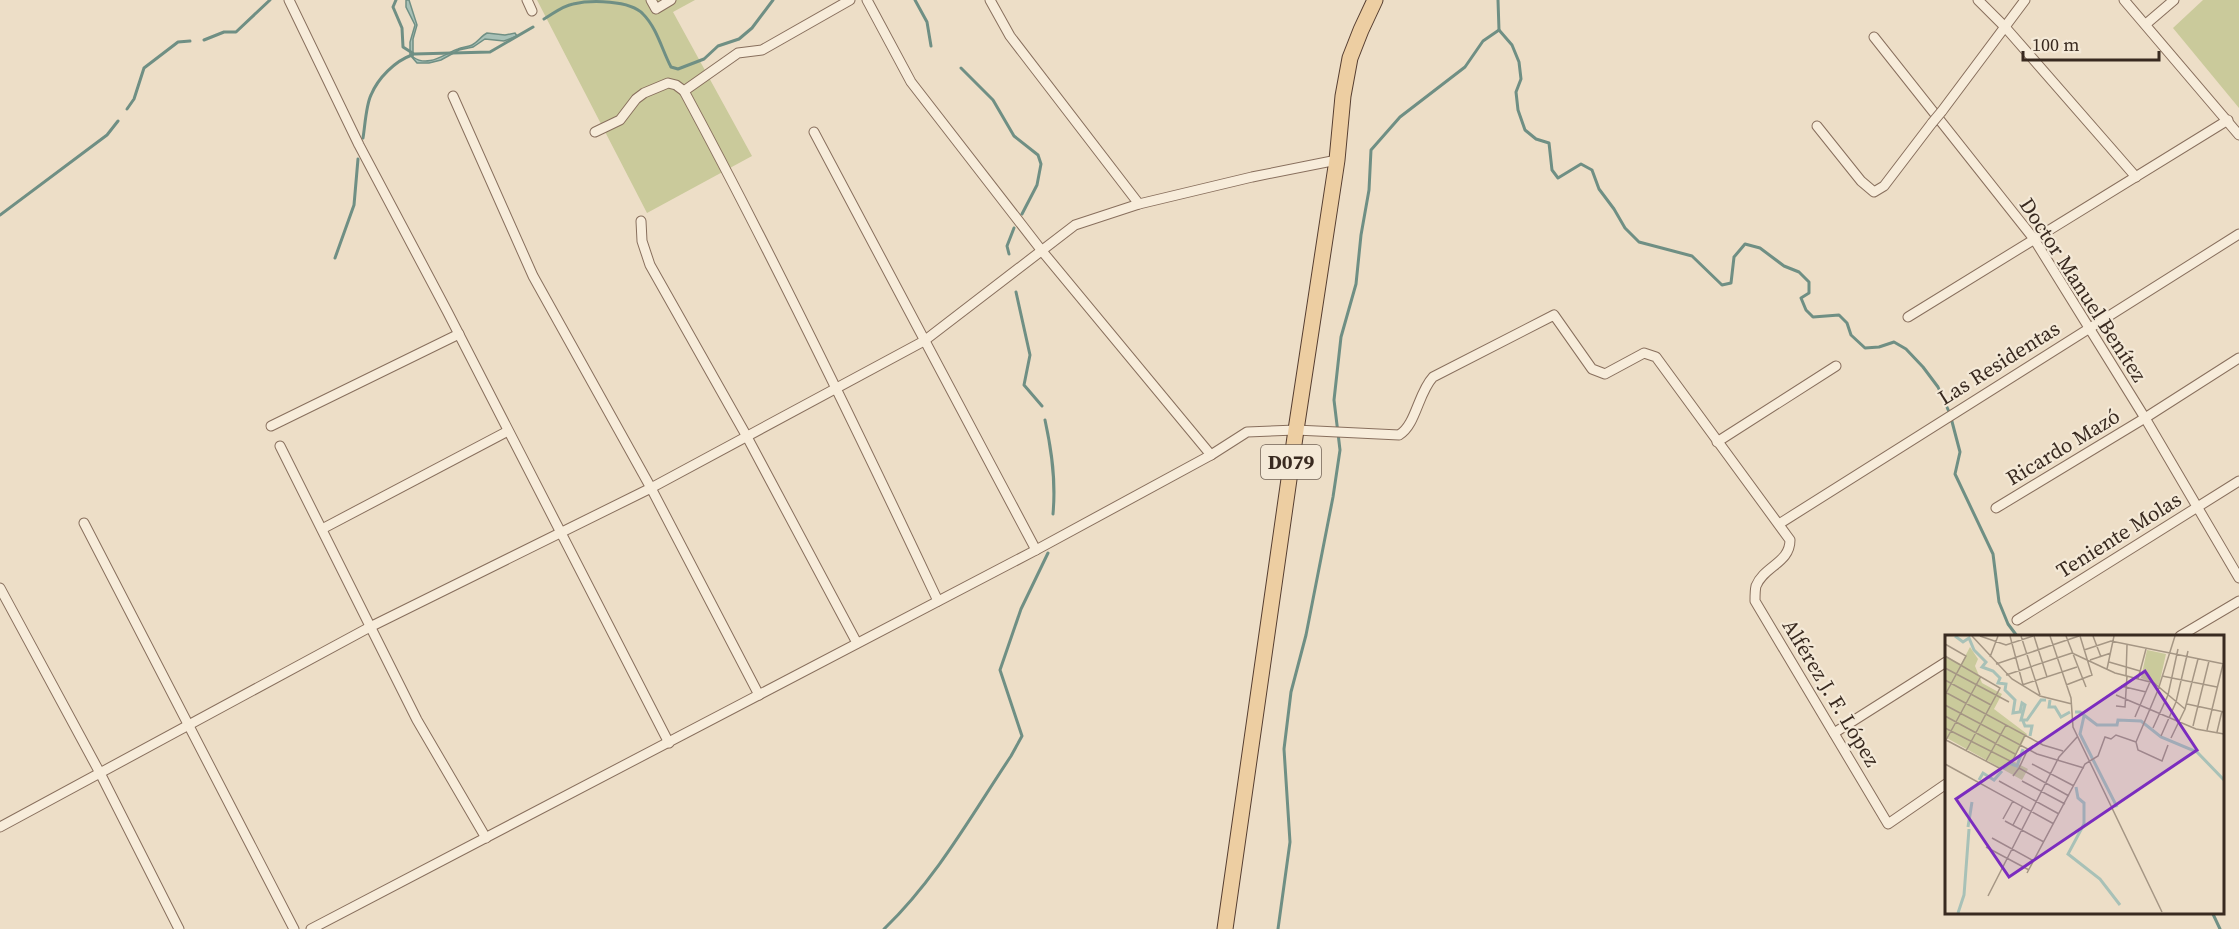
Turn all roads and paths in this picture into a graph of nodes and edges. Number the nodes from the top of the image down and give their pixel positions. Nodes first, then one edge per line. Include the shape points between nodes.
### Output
1 (289, 0) edge
2 (527, 0) edge
3 (651, 0) edge
4 (671, 0) edge
5 (850, 0) edge
6 (867, 0) edge
7 (990, 0) edge
8 (1375, 0) edge
9 (1978, 0) edge
10 (2025, 0) edge
11 (2124, 0) edge
12 (2174, 0) edge
13 (532, 10) dead end
14 (2146, 24) junction
15 (2005, 27) junction
16 (1874, 37) dead end
17 (684, 91) junction
18 (453, 96) dead end
19 (2228, 120) junction
20 (1817, 126) dead end
21 (595, 132) dead end
22 (814, 132) dead end
23 (2239, 135) edge
24 (1337, 160) junction
25 (2136, 177) junction
26 (1139, 204) junction
27 (641, 221) dead end
28 (2239, 234) edge
29 (2034, 239) junction
30 (1042, 251) junction
31 (1908, 317) dead end
32 (2089, 328) junction
33 (459, 334) junction
34 (924, 341) junction
35 (2239, 358) edge
36 (1836, 366) dead end
37 (838, 389) junction
38 (2145, 418) junction
39 (271, 426) dead end
40 (1296, 430) junction
41 (508, 431) junction
42 (746, 435) junction
43 (1717, 442) junction
44 (280, 446) dead end
45 (1211, 455) junction
46 (2239, 481) edge
47 (651, 488) junction
48 (2198, 507) junction
49 (1996, 508) dead end
50 (84, 523) dead end
51 (1779, 524) junction
52 (322, 529) junction
53 (561, 532) junction
54 (1036, 550) junction
55 (2239, 578) edge
56 (0, 588) edge
57 (938, 601) junction
58 (2239, 601) edge
59 (2018, 620) dead end
60 (370, 627) junction
61 (2182, 635) edge
62 (856, 643) junction
63 (1945, 663) edge
64 (759, 695) junction
65 (189, 726) junction
66 (1834, 733) junction
67 (669, 743) junction
68 (100, 773) junction
69 (1945, 785) edge
70 (0, 827) edge
71 (486, 838) junction
72 (179, 929) edge
73 (294, 929) edge
74 (311, 929) edge
75 (1225, 929) edge

1 - 33 street via 359,145
2 - 13 street
3 - 4 street via 656,9
5 - 17 street via 762,50 738,53
6 - 30 street via 911,82
7 - 26 street via 1010,36
8 - 24 main road, D079 via 1350,58
9 - 15 street
10 - 15 street
11 - 14 street
12 - 14 street
14 - 19 street
15 - 20 street, bridge via 1884,186 1874,192
15 - 25 street
16 - 29 street, Doctor Manuel Benítez
17 - 21 street via 668,84 644,93 620,120
17 - 37 street
18 - 47 street via 533,276
19 - 23 street
19 - 25 street
22 - 34 street
24 - 26 street
24 - 40 main road, D079
25 - 29 street
26 - 30 street via 1075,225
27 - 42 street via 642,241 650,265
28 - 32 street, Las Residentas
29 - 31 street
29 - 32 street, Doctor Manuel Benítez
30 - 34 street
30 - 45 street
32 - 38 street, Doctor Manuel Benítez
32 - 51 street, Las Residentas
33 - 39 street
33 - 41 street
34 - 37 street
34 - 54 street
35 - 38 street, Ricardo Mazó
36 - 43 street
37 - 42 street
37 - 57 street
38 - 48 street, Doctor Manuel Benítez
38 - 49 street, Ricardo Mazó
40 - 43 street via 1399,435 1406,431 1433,377 1554,315 1592,369 1605,374 1644,353 1656,357
40 - 45 street via 1247,432
40 - 75 main road, D079
41 - 52 street
41 - 53 street
42 - 47 street
42 - 62 street
43 - 51 street
44 - 52 street
45 - 54 street
46 - 48 street, Teniente Molas
47 - 53 street
47 - 64 street
48 - 55 street, Doctor Manuel Benítez
48 - 59 street, Teniente Molas
50 - 65 street
51 - 66 street, Alférez J. F. López via 1790,540 1790,549 1756,586 1755,601
52 - 60 street
53 - 60 street
53 - 67 street
54 - 57 street
56 - 68 street
57 - 62 street
58 - 61 street
60 - 65 street
60 - 71 street via 417,720
62 - 64 street
63 - 66 street
64 - 67 street
65 - 68 street
65 - 73 street
66 - 69 street, Alférez J. F. López via 1888,824
67 - 71 street
68 - 70 street
68 - 72 street
71 - 74 street

